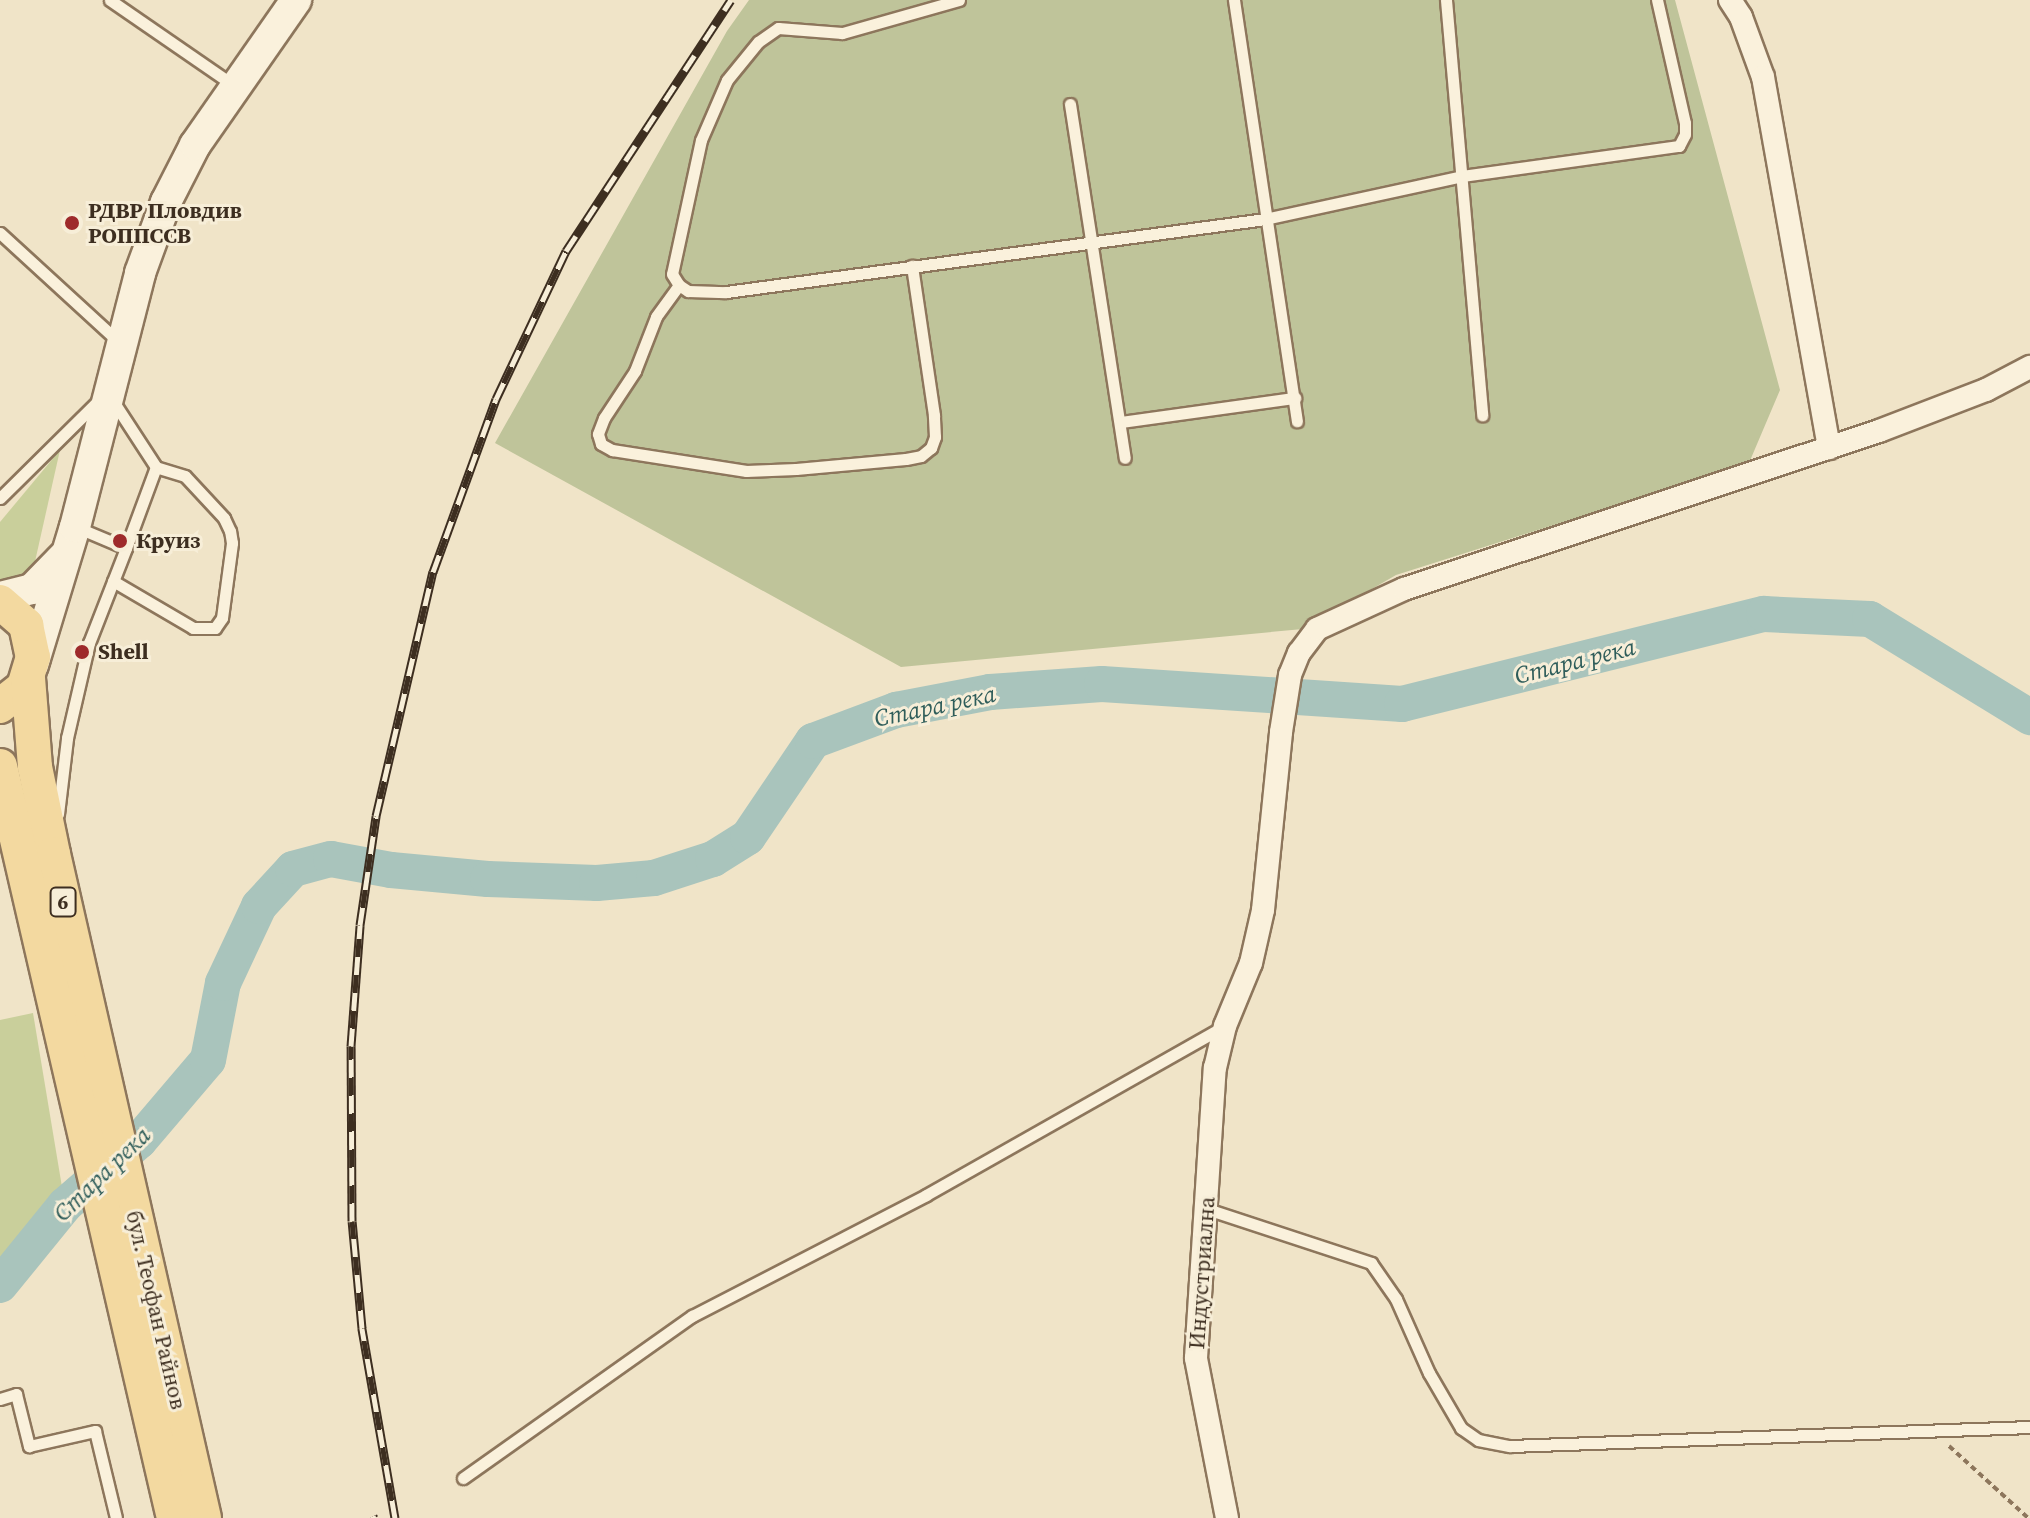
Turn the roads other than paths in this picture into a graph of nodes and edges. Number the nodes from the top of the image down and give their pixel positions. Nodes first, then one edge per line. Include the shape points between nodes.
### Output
1 (110, 0) edge
2 (296, 0) edge
3 (959, 0) edge
4 (1234, 0) edge
5 (1446, 0) edge
6 (1657, 0) edge
7 (1730, 0) edge
8 (233, 86) junction
9 (1070, 104) dead end
10 (1462, 176) junction
11 (1265, 219) junction
12 (0, 233) edge
13 (1092, 240) junction
14 (912, 266) junction
15 (679, 285) junction
16 (120, 343) junction
17 (2030, 367) edge
18 (107, 393) junction
19 (1295, 398) junction
20 (1482, 415) dead end
21 (1297, 421) dead end
22 (1121, 422) junction
23 (1829, 448) junction
24 (1125, 458) dead end
25 (156, 467) junction
26 (0, 498) edge
27 (71, 538) junction
28 (126, 548) junction
29 (113, 581) junction
30 (0, 600) edge
31 (30, 672) junction
32 (0, 706) edge
33 (0, 766) edge
34 (53, 854) junction
35 (1225, 1026) junction
36 (99, 1133) junction
37 (115, 1201) junction
38 (1207, 1209) junction
39 (0, 1399) edge
40 (2030, 1427) edge
41 (463, 1478) dead end
42 (116, 1518) edge
43 (174, 1518) edge
44 (204, 1518) edge
45 (1227, 1518) edge

1 - 8 lane
2 - 8 main road
3 - 15 lane via 842,33 778,28 758,42 727,80 701,140 672,274
4 - 11 lane
5 - 10 lane
6 - 10 lane via 1685,123 1679,146
7 - 23 street via 1763,77
8 - 16 main road via 166,202
9 - 13 lane
10 - 11 lane
10 - 20 lane
11 - 13 lane
11 - 19 lane
12 - 16 lane
13 - 14 lane
13 - 22 lane
14 - 15 lane via 726,292 688,291
14 - 15 lane via 934,415 931,448 906,459 796,469 746,471 601,444 598,434 604,418 635,371 656,317
16 - 18 main road
17 - 23 street, Индустриална via 1986,390
18 - 25 lane
18 - 26 lane
18 - 27 main road
19 - 21 lane
19 - 22 lane
22 - 24 lane
23 - 35 street, Индустриална via 1404,589 1317,629 1290,675 1263,910 1251,963
25 - 28 lane
25 - 29 lane via 185,476 230,531 222,618 215,628 193,628
27 - 28 lane
27 - 30 main road via 51,573 32,589
27 - 31 main road
28 - 29 lane
29 - 34 lane via 89,643 67,738
30 - 31 main road, 6 via 26,625 32,640
31 - 32 main road via 17,695
31 - 34 main road, бул. Теофан Райнов / 6 via 35,767
33 - 36 main road, бул. Теофан Райнов / 6
34 - 36 main road, бул. Теофан Райнов / 6
35 - 38 street, Индустриална via 1215,1068
35 - 41 lane via 926,1195 692,1316
36 - 37 main road, бул. Теофан Райнов / 6
37 - 43 main road, бул. Теофан Райнов / 6
37 - 44 main road, бул. Теофан Райнов / 6
38 - 40 lane via 1371,1263 1396,1299 1461,1428 1478,1440 1510,1446
38 - 45 street, Индустриална via 1196,1358
39 - 42 lane via 16,1394 29,1446 95,1431

